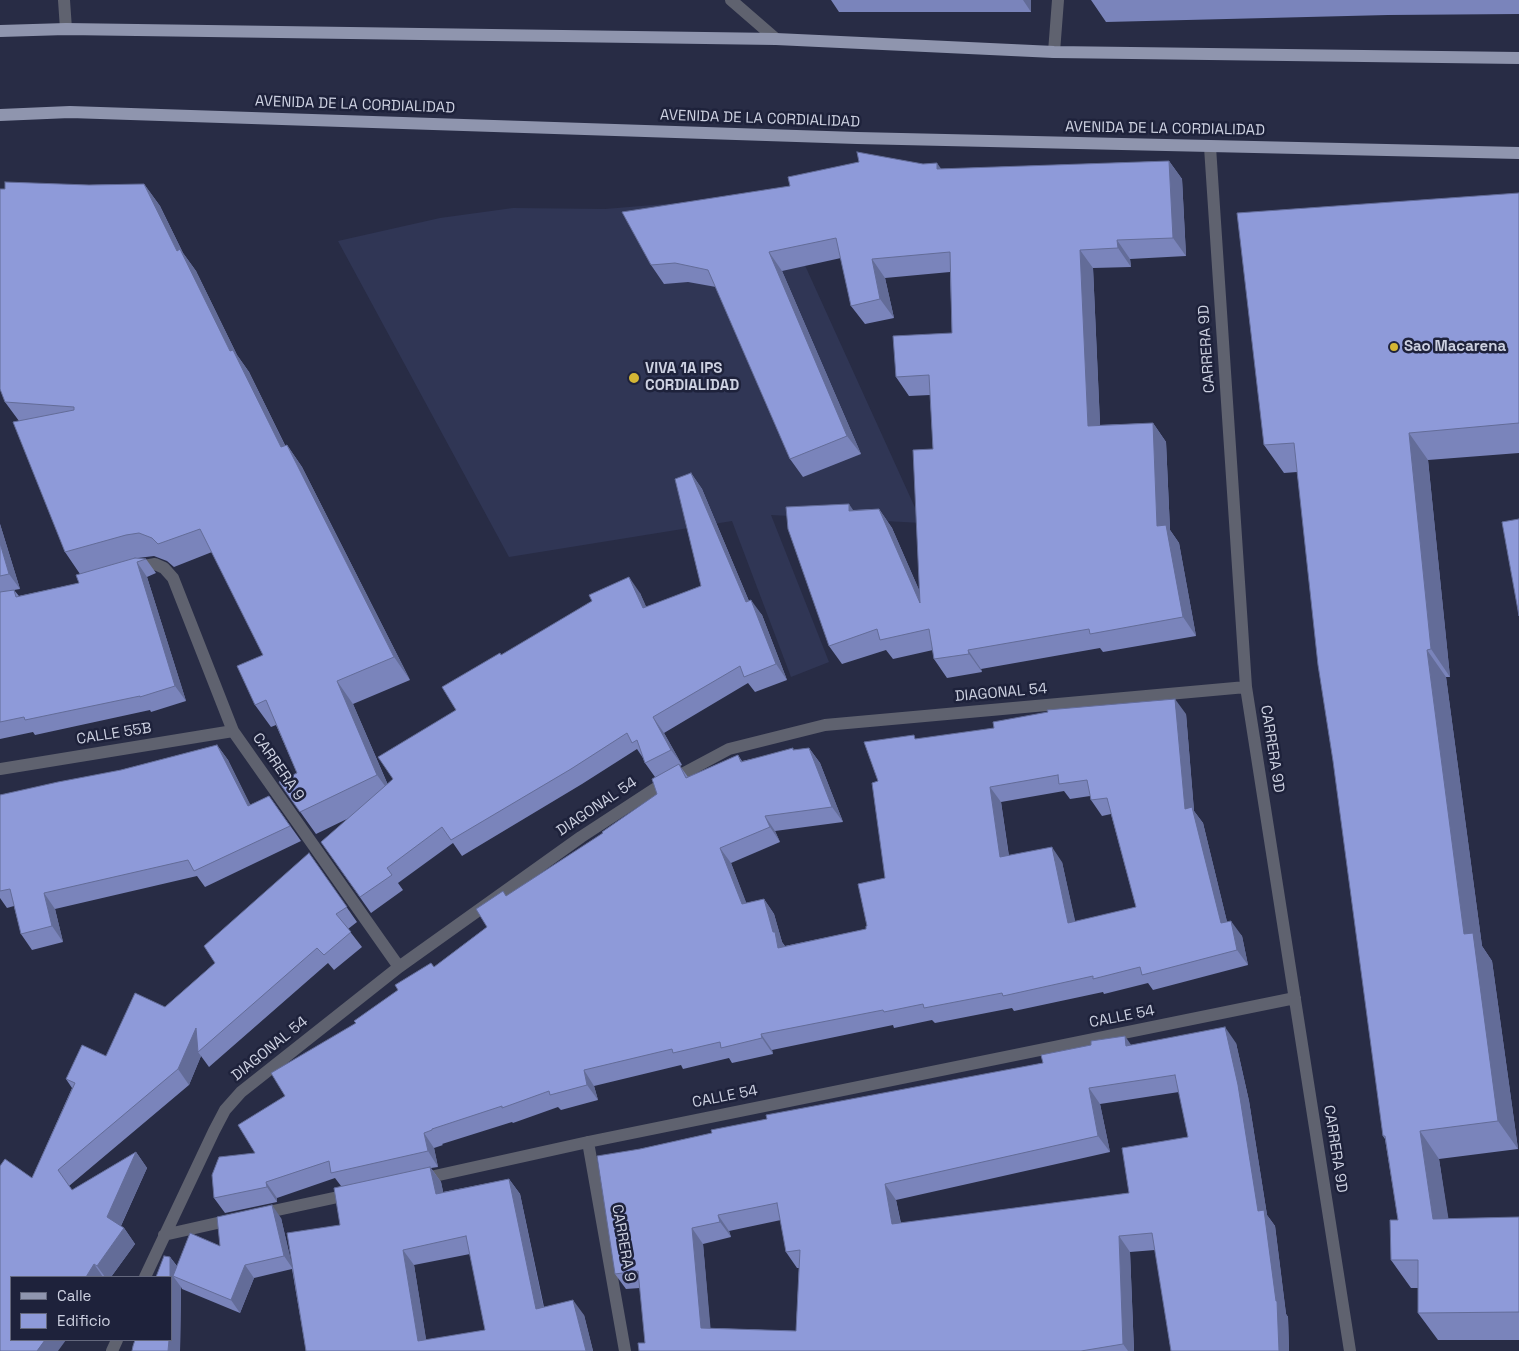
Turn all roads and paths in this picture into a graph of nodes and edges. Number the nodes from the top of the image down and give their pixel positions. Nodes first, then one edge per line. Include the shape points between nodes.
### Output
1 (64, 0) edge
2 (731, 0) edge
3 (1058, 0) edge
4 (66, 29) junction
5 (0, 31) edge
6 (776, 39) junction
7 (1054, 52) junction
8 (1519, 58) edge
9 (0, 115) edge
10 (1210, 147) junction
11 (1519, 153) edge
12 (118, 572) edge
13 (1246, 687) junction
14 (233, 731) junction
15 (0, 769) edge
16 (398, 966) junction
17 (1295, 998) junction
18 (588, 1142) junction
19 (405, 1182) edge
20 (366, 1190) edge
21 (164, 1235) junction
22 (145, 1276) edge
23 (625, 1351) edge
24 (1350, 1351) edge

1 - 4 street
2 - 6 street
3 - 7 street
4 - 5 main road
4 - 6 main road
6 - 7 main road
7 - 8 main road
9 - 10 main road, AVENIDA DE LA CORDIALIDAD via 80,112
10 - 11 main road, AVENIDA DE LA CORDIALIDAD
10 - 13 street, CARRERA 9D
12 - 14 street, CARRERA 9 via 156,564 173,578
13 - 16 street, DIAGONAL 54 via 824,725 729,749 656,788 581,837
13 - 17 street, CARRERA 9D
14 - 15 street, CALLE 55B
14 - 16 street, CARRERA 9
16 - 21 street, DIAGONAL 54 via 242,1092 226,1110
17 - 18 street, CALLE 54
17 - 24 street, CARRERA 9D
18 - 19 street, CALLE 54
18 - 23 street, CARRERA 9
20 - 21 street
21 - 22 street, DIAGONAL 54

